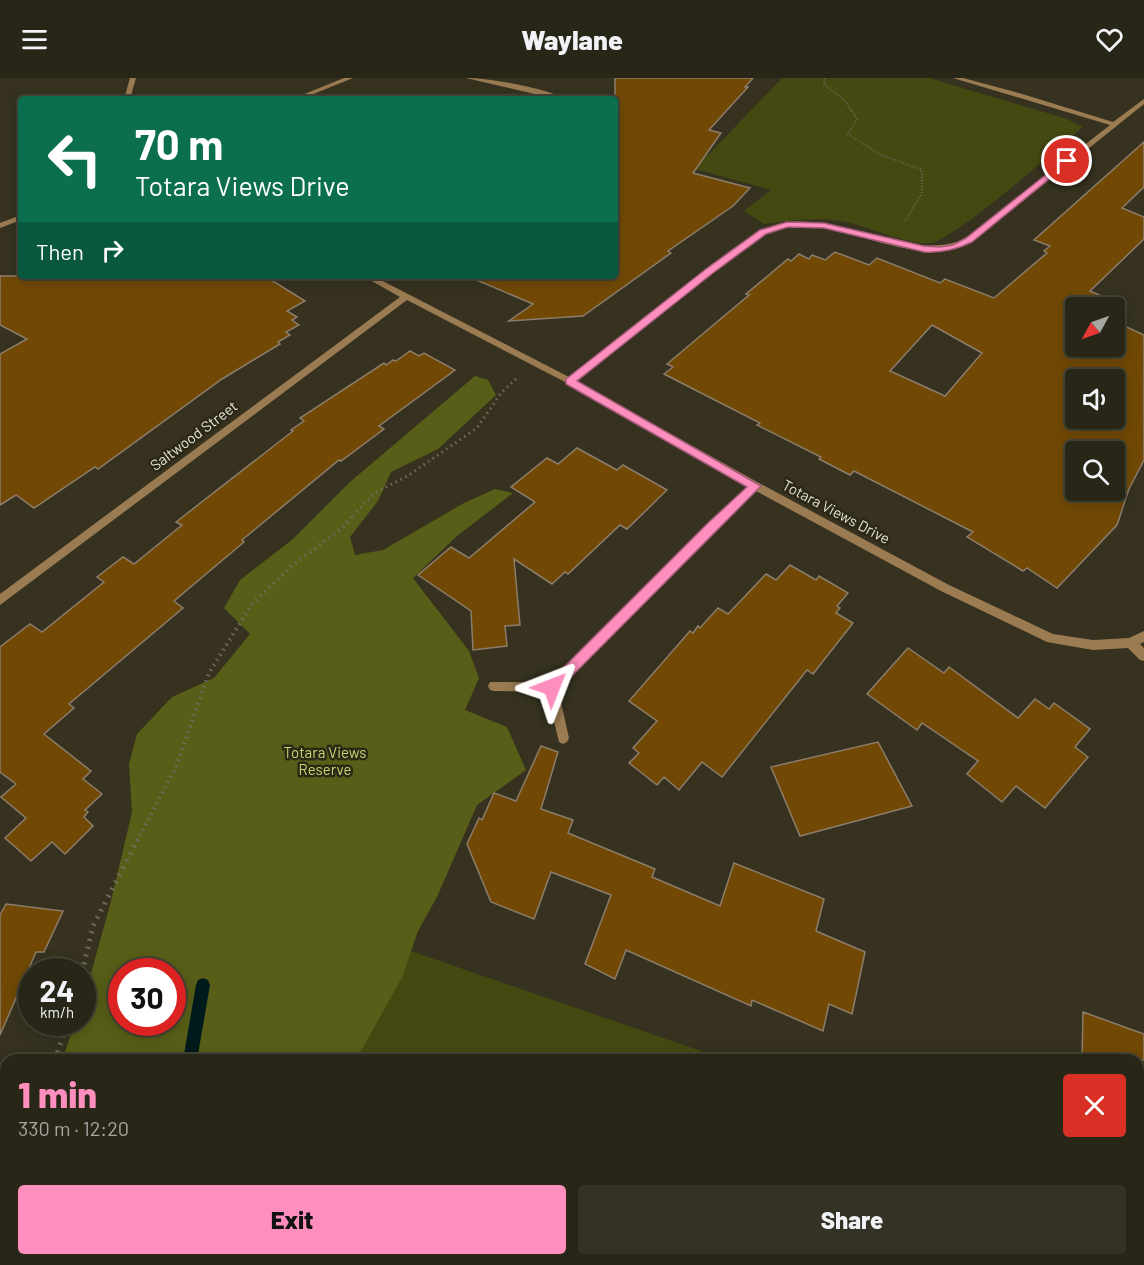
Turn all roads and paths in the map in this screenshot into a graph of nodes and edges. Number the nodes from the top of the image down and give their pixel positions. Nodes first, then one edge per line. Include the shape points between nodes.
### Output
1 (133, 78) edge
2 (350, 78) edge
3 (469, 78) edge
4 (825, 78) edge
5 (956, 78) edge
6 (129, 96) edge
7 (304, 96) edge
8 (554, 96) edge
9 (1144, 101) edge
10 (1113, 124) junction
11 (18, 218) edge
12 (0, 226) edge
13 (899, 231) dead end
14 (372, 279) edge
15 (405, 297) junction
16 (517, 378) dead end
17 (570, 381) junction
18 (755, 486) junction
19 (0, 600) edge
20 (1144, 636) edge
21 (1131, 643) junction
22 (1144, 656) edge
23 (494, 686) dead end
24 (552, 687) junction
25 (563, 738) dead end
26 (85, 958) edge
27 (63, 1036) edge
28 (57, 1054) edge

1 - 6 street
2 - 7 street
3 - 8 street
4 - 13 path via 824,84 845,101 857,120 848,134 881,155 922,170 923,193
5 - 10 street
9 - 10 street
10 - 17 street via 956,247 924,249 824,225 787,224 763,232
11 - 12 street
14 - 15 street, Totara Views Drive
15 - 17 street, Totara Views Drive
15 - 19 street, Saltwood Street
16 - 26 path via 501,393 477,428 409,475 375,493 341,530 294,564 252,604 209,673 176,767 93,926
17 - 18 street, Totara Views Drive
18 - 21 street, Totara Views Drive via 945,588 1052,639 1093,645
18 - 24 street
20 - 21 street, Totara Views Drive
21 - 22 street
23 - 24 street
24 - 25 street
27 - 28 path

